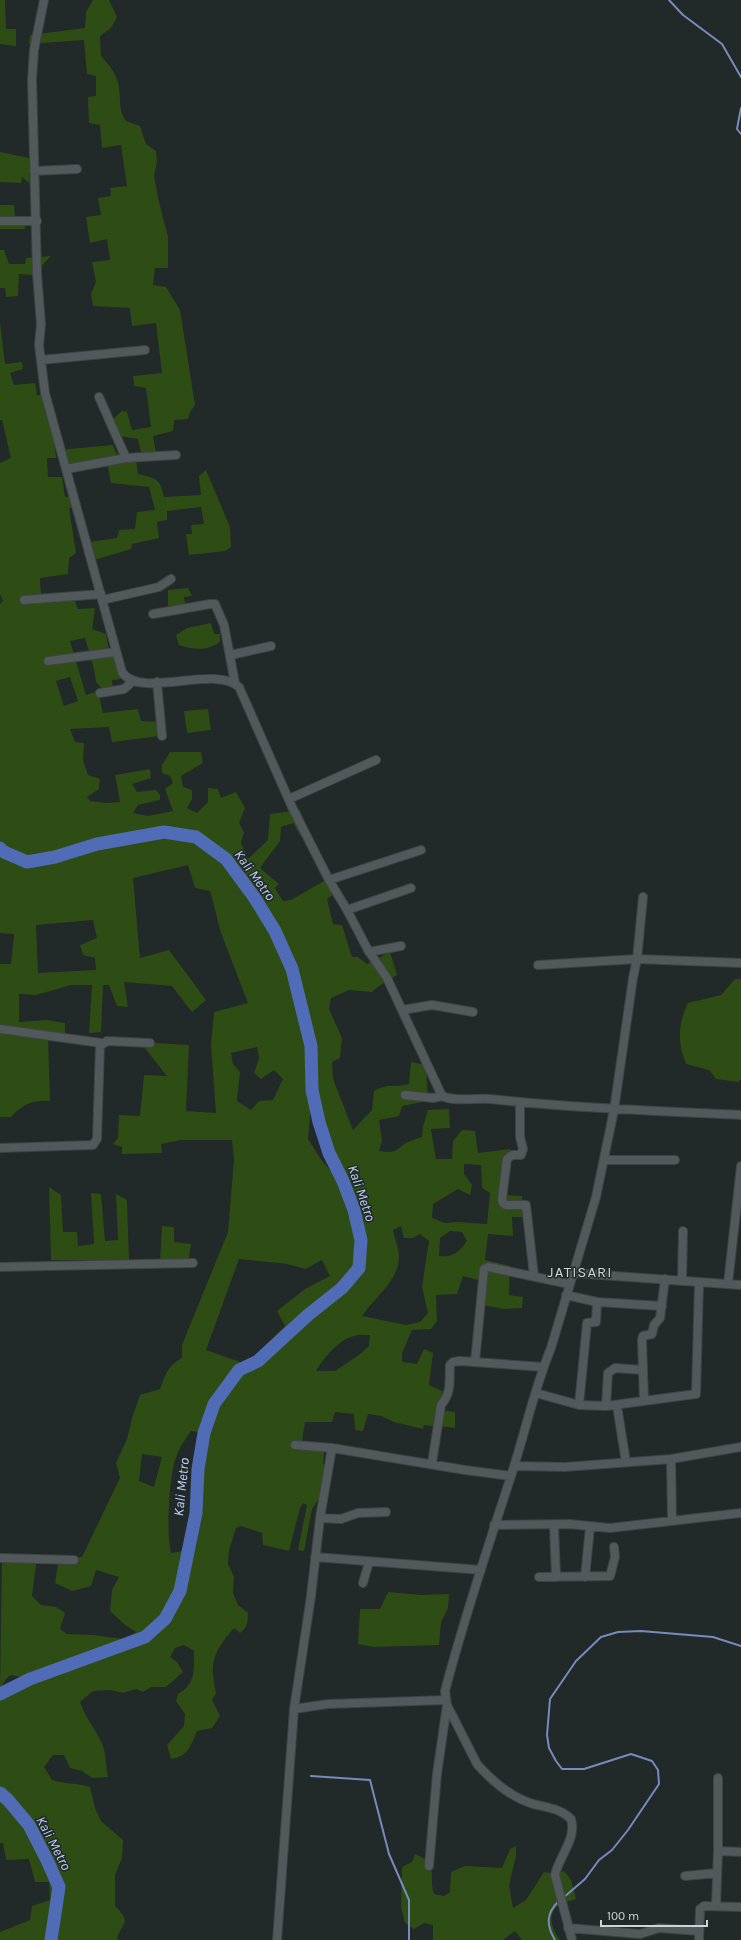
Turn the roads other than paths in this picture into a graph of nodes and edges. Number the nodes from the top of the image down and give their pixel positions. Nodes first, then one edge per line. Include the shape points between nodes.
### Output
1 (44, 0) edge
2 (77, 169) dead end
3 (34, 171) junction
4 (0, 221) edge
5 (37, 221) junction
6 (145, 350) dead end
7 (41, 360) junction
8 (99, 397) dead end
9 (176, 455) dead end
10 (126, 458) junction
11 (66, 469) junction
12 (171, 579) dead end
13 (102, 597) junction
14 (24, 600) dead end
15 (153, 614) dead end
16 (271, 646) dead end
17 (116, 652) junction
18 (230, 655) junction
19 (48, 661) dead end
20 (133, 681) junction
21 (157, 682) junction
22 (235, 683) junction
23 (100, 693) dead end
24 (162, 736) dead end
25 (376, 760) dead end
26 (289, 799) junction
27 (421, 850) dead end
28 (329, 880) junction
29 (410, 888) dead end
30 (643, 897) dead end
31 (347, 910) junction
32 (402, 946) dead end
33 (369, 952) junction
34 (638, 959) junction
35 (741, 963) edge
36 (538, 965) dead end
37 (402, 1010) junction
38 (473, 1012) dead end
39 (0, 1029) edge
40 (102, 1043) junction
41 (150, 1043) dead end
42 (405, 1095) dead end
43 (442, 1096) junction
44 (523, 1103) junction
45 (614, 1110) junction
46 (741, 1116) edge
47 (0, 1148) edge
48 (604, 1160) junction
49 (675, 1160) dead end
50 (741, 1166) edge
51 (683, 1231) dead end
52 (193, 1263) dead end
53 (0, 1267) edge
54 (573, 1273) junction
55 (537, 1277) junction
56 (665, 1279) junction
57 (682, 1281) junction
58 (699, 1283) junction
59 (569, 1284) junction
60 (728, 1284) junction
61 (741, 1285) edge
62 (566, 1295) junction
63 (597, 1302) junction
64 (662, 1306) junction
65 (475, 1362) junction
66 (543, 1367) junction
67 (643, 1370) junction
68 (536, 1393) junction
69 (644, 1401) junction
70 (579, 1405) junction
71 (606, 1406) junction
72 (617, 1406) junction
73 (295, 1445) dead end
74 (741, 1447) edge
75 (332, 1448) junction
76 (671, 1459) junction
77 (626, 1462) junction
78 (432, 1463) junction
79 (514, 1466) junction
80 (511, 1476) junction
81 (386, 1512) dead end
82 (741, 1513) edge
83 (320, 1518) junction
84 (672, 1521) junction
85 (494, 1525) junction
86 (554, 1525) junction
87 (590, 1527) junction
88 (614, 1547) dead end
89 (316, 1557) junction
90 (0, 1558) edge
91 (74, 1560) dead end
92 (369, 1562) junction
93 (481, 1570) junction
94 (556, 1577) junction
95 (585, 1577) junction
96 (539, 1578) dead end
97 (363, 1583) dead end
98 (446, 1703) junction
99 (294, 1708) junction
100 (718, 1778) dead end
101 (718, 1851) junction
102 (741, 1852) edge
103 (429, 1866) dead end
104 (717, 1873) junction
105 (685, 1876) dead end
106 (716, 1906) junction
107 (741, 1907) edge
108 (568, 1928) junction
109 (699, 1931) junction
110 (277, 1940) edge
111 (572, 1940) edge
112 (698, 1940) edge

1 - 3 street via 32,62
2 - 3 street
3 - 5 street
4 - 5 street
5 - 7 street
6 - 7 street
7 - 11 street via 45,393
8 - 10 street
9 - 10 street
10 - 11 street
11 - 13 street
12 - 13 street via 159,588
13 - 14 street
13 - 17 street
15 - 18 street via 215,604 224,625
16 - 18 street
17 - 19 street
17 - 20 street via 122,672
18 - 22 street
20 - 21 street
20 - 23 street via 124,689
21 - 22 street via 219,679
21 - 24 street
22 - 26 street via 241,691
25 - 26 street
26 - 28 street
27 - 28 street
28 - 31 street
29 - 31 street
30 - 34 street
31 - 33 street
32 - 33 street
33 - 37 street via 387,978
34 - 35 street
34 - 36 street
34 - 45 street
37 - 38 street via 432,1005
37 - 43 street
39 - 40 street
40 - 41 street
40 - 47 street via 97,1139 93,1145
42 - 43 street via 433,1098
43 - 44 street
44 - 45 street
44 - 55 street via 520,1138 523,1149 521,1155 512,1155 507,1159 502,1199 506,1205 526,1205
45 - 46 street
45 - 48 street
48 - 49 street
48 - 54 street via 596,1197
50 - 60 street
51 - 57 street
52 - 53 street
54 - 56 street
54 - 59 street
55 - 59 street
55 - 65 street via 488,1267 484,1269
56 - 57 street
56 - 64 street
57 - 58 street
58 - 60 street
58 - 69 street via 697,1393
59 - 62 street
60 - 61 street
62 - 63 street
62 - 66 street
63 - 64 street
63 - 70 street via 596,1322 587,1323
64 - 67 street via 653,1333 642,1338
65 - 66 street
65 - 78 street via 460,1361 450,1365 449,1393 442,1405
66 - 68 street
67 - 69 street
67 - 71 street via 611,1370 608,1373
68 - 70 street
68 - 79 street
69 - 72 street
70 - 71 street
71 - 72 street
72 - 77 street
73 - 75 street
74 - 76 street
75 - 78 street
75 - 83 street
76 - 77 street
76 - 84 street
77 - 79 street
78 - 80 street
79 - 80 street
80 - 85 street
81 - 83 street via 358,1513 341,1519
82 - 84 street
83 - 89 street
84 - 87 street via 610,1528
85 - 86 street
85 - 93 street
86 - 87 street
86 - 94 street
87 - 95 street
88 - 95 street via 615,1557 610,1576
89 - 92 street
89 - 99 street
90 - 91 street
92 - 93 street
92 - 97 street
93 - 98 street via 450,1671 445,1691
94 - 95 street
94 - 96 street
98 - 99 street via 355,1703
98 - 103 street
98 - 108 street via 477,1764 490,1778 525,1801 560,1811 571,1819 573,1831 557,1867 555,1882
99 - 110 street
100 - 101 street
101 - 102 street
101 - 104 street
104 - 105 street
104 - 106 street
106 - 107 street
106 - 109 street via 704,1906 700,1909
108 - 109 street via 640,1934 659,1928
108 - 111 street
109 - 112 street

